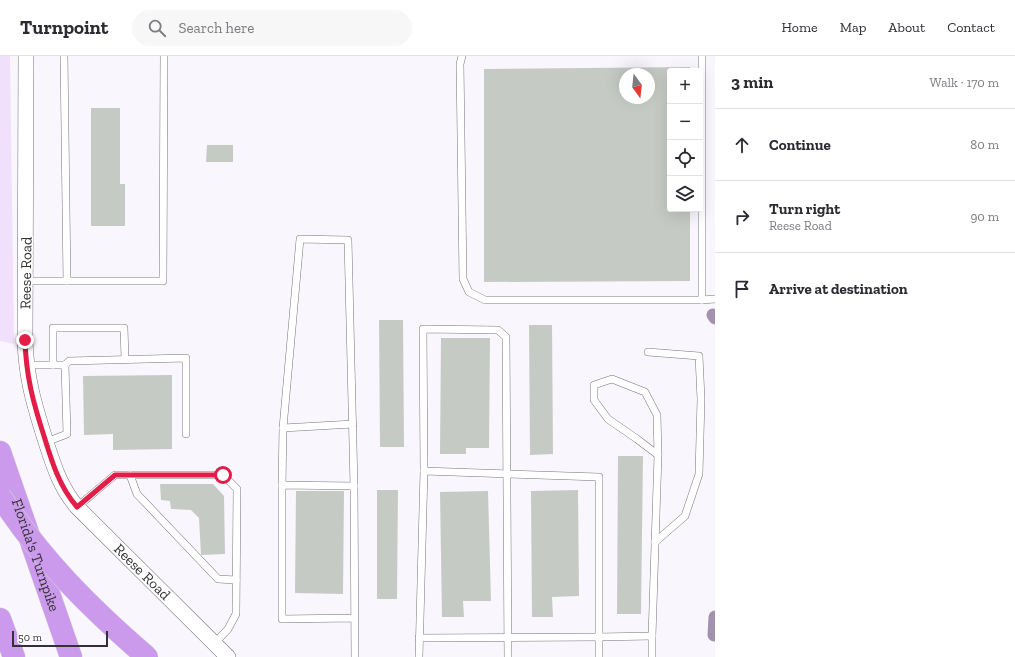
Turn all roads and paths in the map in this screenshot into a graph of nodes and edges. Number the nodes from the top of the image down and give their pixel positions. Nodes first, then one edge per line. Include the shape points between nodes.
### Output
1 (26, 56) edge
2 (64, 56) edge
3 (164, 56) edge
4 (462, 56) edge
5 (702, 56) edge
6 (67, 280) junction
7 (26, 281) junction
8 (702, 300) junction
9 (715, 300) edge
10 (648, 352) dead end
11 (125, 359) junction
12 (26, 365) junction
13 (53, 365) junction
14 (65, 365) junction
15 (353, 424) junction
16 (283, 428) junction
17 (186, 434) dead end
18 (46, 442) junction
19 (0, 452) edge
20 (658, 455) junction
21 (424, 471) junction
22 (507, 474) junction
23 (130, 475) junction
24 (282, 485) junction
25 (354, 486) junction
26 (0, 496) edge
27 (77, 507) junction
28 (655, 542) junction
29 (236, 580) junction
30 (354, 618) junction
31 (0, 619) edge
32 (652, 636) junction
33 (508, 637) junction
34 (598, 637) junction
35 (419, 638) junction
36 (214, 644) junction
37 (14, 657) edge
38 (71, 657) edge
39 (147, 657) edge
40 (228, 657) edge
41 (355, 657) edge
42 (419, 657) edge
43 (508, 657) edge
44 (599, 657) edge
45 (652, 657) edge

1 - 7 street, Reese Road
2 - 6 lane
3 - 6 lane via 163,281
4 - 8 lane via 460,64 463,279 469,292 485,300
5 - 8 lane
6 - 7 lane
7 - 12 street, Reese Road
8 - 9 lane
10 - 28 lane via 699,356 702,399 697,481 685,516
11 - 13 lane via 124,328 53,328
11 - 14 lane via 70,360
11 - 17 lane via 186,358
12 - 13 lane
12 - 18 street, Reese Road
13 - 14 lane
14 - 18 lane via 67,434
15 - 16 lane
15 - 16 lane via 348,240 300,239
15 - 25 lane
16 - 24 lane
18 - 27 street, Reese Road via 63,488
19 - 38 highway, Florida's Turnpike
20 - 20 lane via 657,414 645,392 612,378 594,385 594,400 608,419
20 - 28 lane
21 - 22 lane
21 - 22 lane via 423,329 498,330 506,337
21 - 35 lane
22 - 33 lane
22 - 34 lane via 599,477
23 - 27 lane via 115,475
23 - 29 lane via 137,494 218,579
23 - 29 lane via 223,475 237,489
24 - 25 lane
24 - 30 lane via 282,619
25 - 30 lane
26 - 39 highway, bridge via 37,547 72,588
27 - 36 street, Reese Road
28 - 32 lane
29 - 36 lane via 236,614 228,629
30 - 41 lane
31 - 37 highway
32 - 34 lane
32 - 45 lane
33 - 34 lane
33 - 35 lane
33 - 43 lane
34 - 44 lane
35 - 42 lane
36 - 40 street, Reese Road

